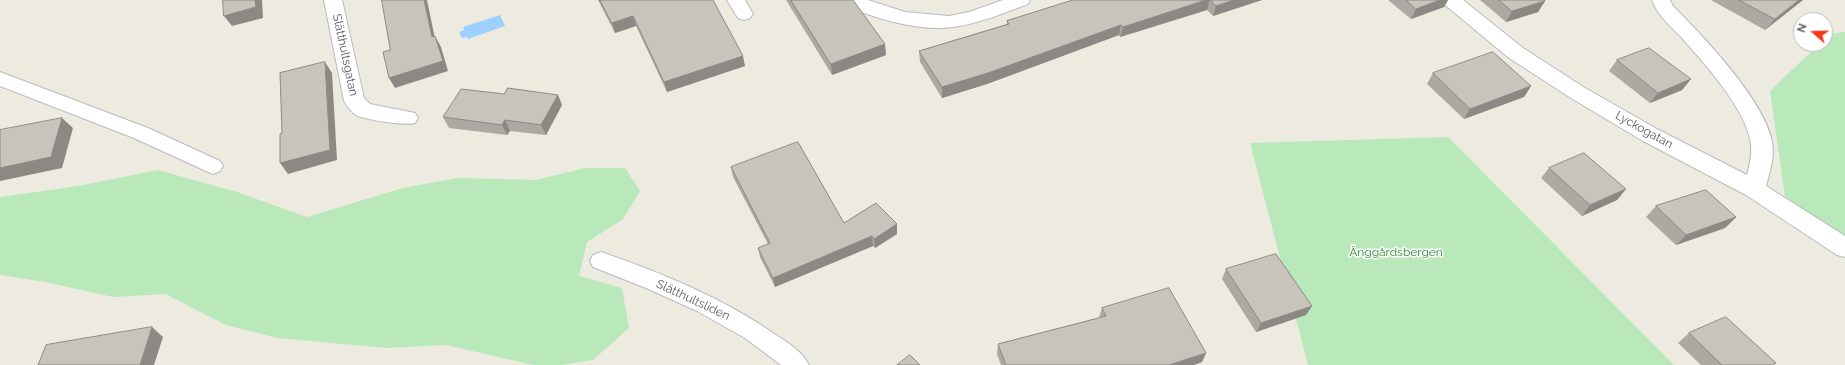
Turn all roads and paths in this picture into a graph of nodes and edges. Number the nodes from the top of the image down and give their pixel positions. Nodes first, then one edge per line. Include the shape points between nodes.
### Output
1 (333, 0) edge
2 (853, 0) edge
3 (1022, 0) edge
4 (1451, 0) edge
5 (1661, 0) edge
6 (0, 78) edge
7 (408, 118) dead end
8 (213, 166) dead end
9 (1754, 189) junction
10 (1845, 248) edge
11 (601, 261) dead end
12 (798, 365) edge

1 - 7 street, Slätthultsgatan via 354,101 364,110
2 - 3 street via 875,11 939,23 961,21
4 - 9 street, Lyckogatan via 1516,52 1578,93 1650,135
5 - 9 street via 1665,9 1709,55 1737,92 1754,121 1761,141 1762,162
6 - 8 lane via 141,134
9 - 10 street, Lyckogatan
11 - 12 lane, Slätthultsliden via 712,306 783,352

